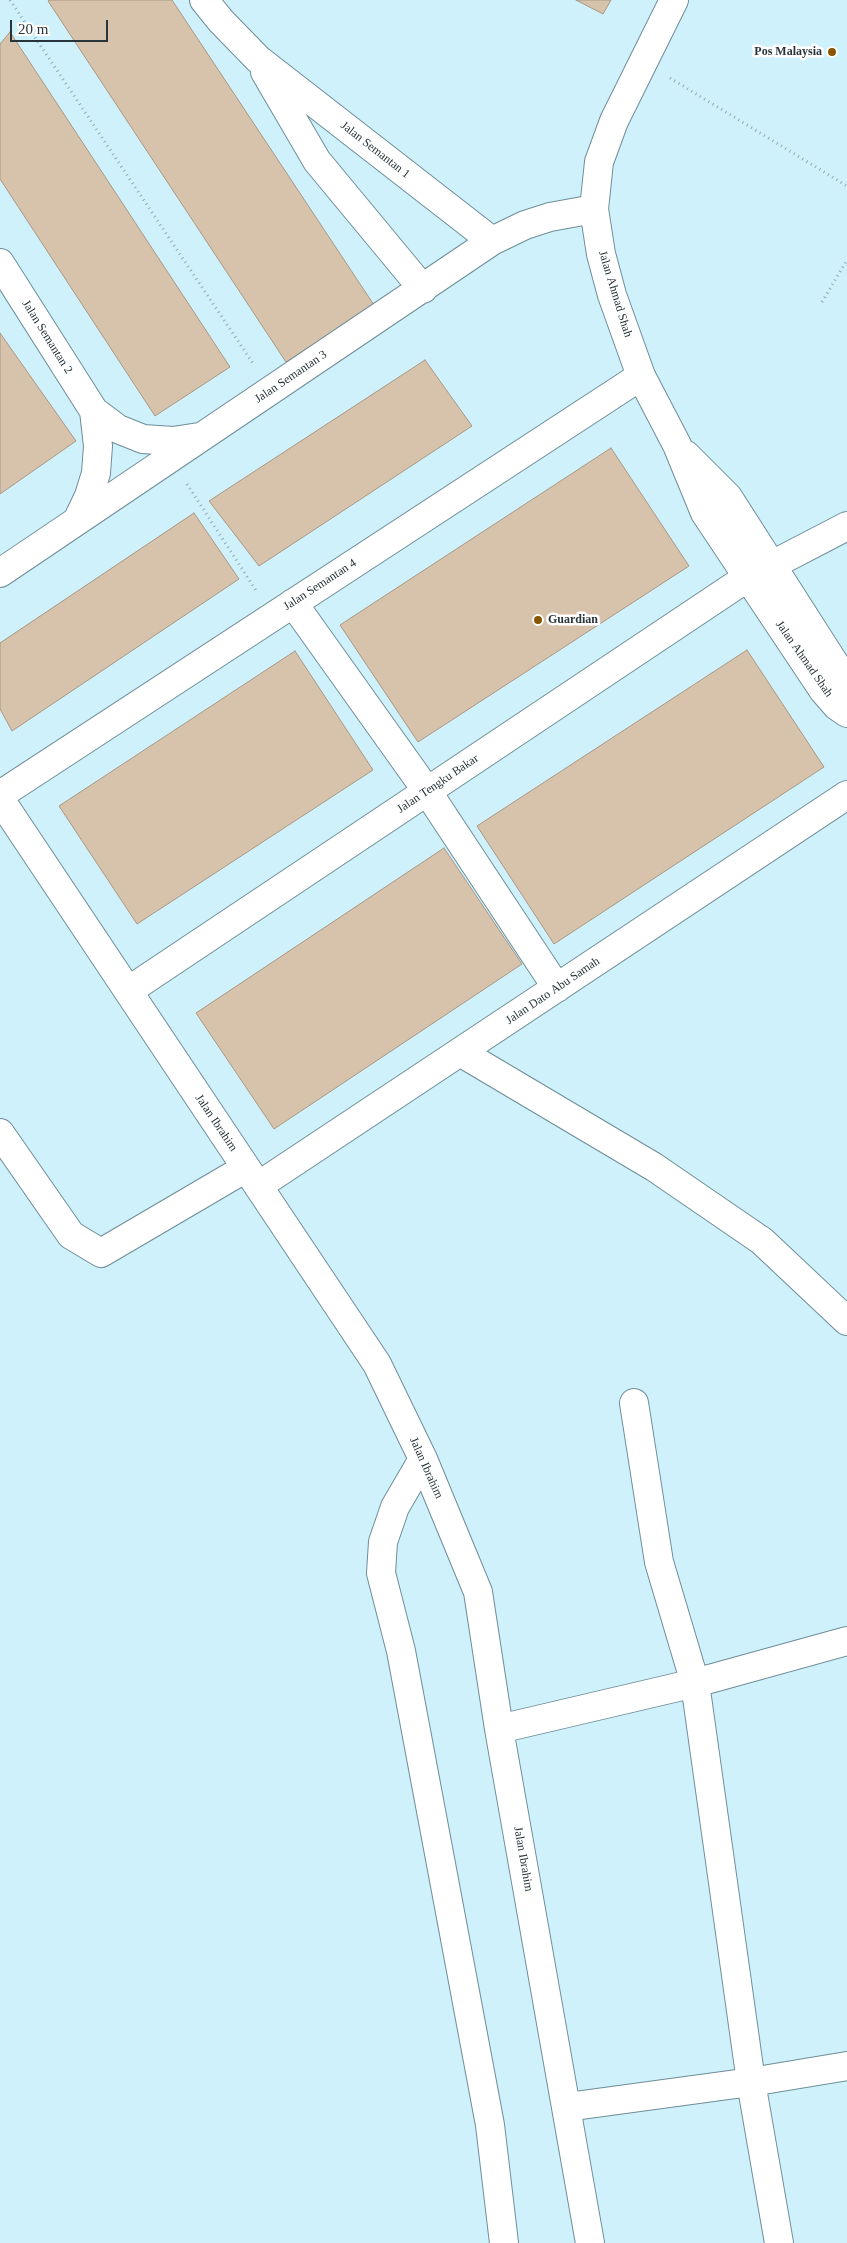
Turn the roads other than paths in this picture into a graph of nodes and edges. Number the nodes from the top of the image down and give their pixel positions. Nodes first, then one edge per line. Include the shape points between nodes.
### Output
1 (204, 0) edge
2 (674, 0) edge
3 (258, 59) junction
4 (594, 209) junction
5 (492, 242) junction
6 (0, 263) edge
7 (423, 288) junction
8 (641, 376) junction
9 (94, 412) junction
10 (202, 437) junction
11 (676, 445) junction
12 (77, 521) junction
13 (847, 526) edge
14 (4, 562) edge
15 (772, 566) junction
16 (748, 577) junction
17 (283, 610) junction
18 (847, 683) edge
19 (847, 713) edge
20 (426, 791) junction
21 (847, 795) edge
22 (1, 803) edge
23 (557, 988) junction
24 (128, 991) junction
25 (460, 1052) junction
26 (0, 1133) edge
27 (252, 1177) junction
28 (847, 1321) edge
29 (634, 1404) dead end
30 (423, 1459) junction
31 (847, 1641) edge
32 (695, 1682) junction
33 (499, 1729) junction
34 (847, 2066) edge
35 (750, 2082) junction
36 (567, 2108) junction
37 (504, 2243) edge
38 (590, 2243) edge
39 (780, 2243) edge

1 - 3 street, Jalan Semantan 1
2 - 4 street, Jalan Ahmad Shah via 614,121 599,162
3 - 5 street, Jalan Semantan 1
3 - 7 street, Jalan Semantan 1 via 317,161
4 - 5 street, Jalan Semantan 3 via 525,225
4 - 8 street, Jalan Ahmad Shah via 612,295
5 - 7 street, Jalan Semantan 3
6 - 9 street, Jalan Semantan 2
7 - 10 street, Jalan Semantan 3
8 - 11 street, Jalan Ahmad Shah
8 - 17 street, Jalan Semantan 4
9 - 10 street, Jalan Semantan 2 via 118,429 143,439 173,442
9 - 12 street, Jalan Semantan 2 via 98,446 96,473
10 - 12 street, Jalan Semantan 3
11 - 15 street, Jalan Ahmad Shah via 728,497
11 - 16 street, Jalan Ahmad Shah via 705,513
12 - 14 street, Jalan Semantan 3
13 - 15 street
15 - 18 street, Jalan Ahmad Shah
16 - 19 street, Jalan Ahmad Shah via 823,690
16 - 20 street, Jalan Tengku Bakar
17 - 20 street
17 - 22 street, Jalan Semantan 4
20 - 23 street
20 - 24 street, Jalan Tengku Bakar
21 - 23 street, Jalan Dato Abu Samah
22 - 24 street, Jalan Ibrahim
23 - 25 street, Jalan Dato Abu Samah
24 - 27 street, Jalan Ibrahim
25 - 27 street, Jalan Dato Abu Samah
25 - 28 street via 654,1167 747,1230
26 - 27 street, Jalan Dato Abu Samah via 71,1235 102,1253
27 - 30 street, Jalan Ibrahim via 377,1364
29 - 32 street via 658,1562
30 - 33 street, Jalan Ibrahim via 478,1592
30 - 37 street via 395,1507 383,1542 381,1573 401,1651 488,2115
31 - 32 street
32 - 33 street
32 - 35 street
33 - 36 street, Jalan Ibrahim
34 - 35 street
35 - 36 street
35 - 39 street
36 - 38 street, Jalan Ibrahim

